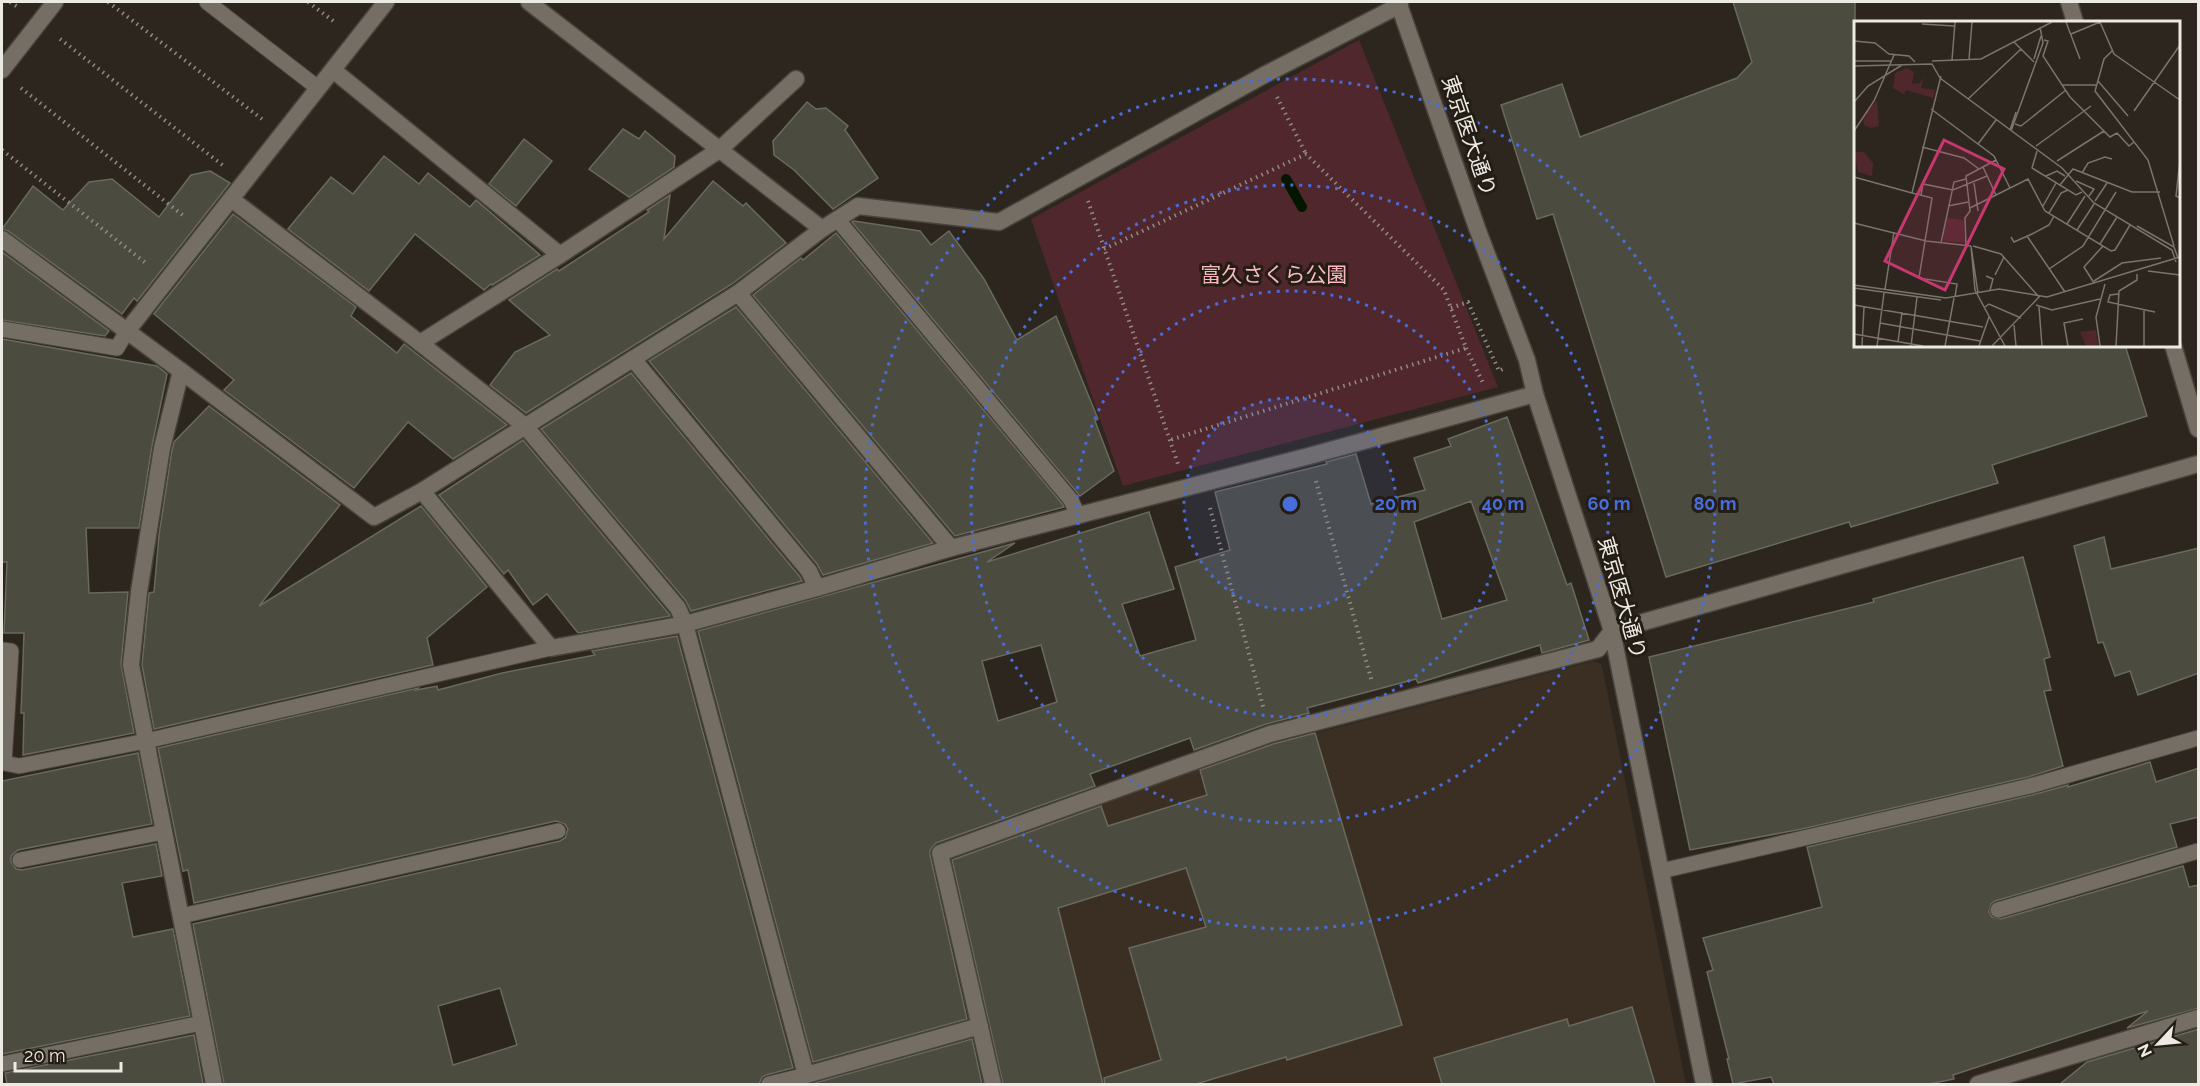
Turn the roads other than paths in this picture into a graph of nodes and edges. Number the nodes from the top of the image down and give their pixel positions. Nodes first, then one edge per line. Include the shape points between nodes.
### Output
1 (55, 2) edge
2 (207, 2) edge
3 (386, 2) edge
4 (529, 2) edge
5 (2068, 2) edge
6 (1399, 3) edge
7 (2075, 21) edge
8 (2, 70) edge
9 (333, 70) junction
10 (796, 79) dead end
11 (318, 88) junction
12 (719, 150) junction
13 (231, 199) junction
14 (837, 219) junction
15 (822, 229) junction
16 (2, 239) edge
17 (560, 255) junction
18 (738, 293) junction
19 (2, 329) edge
20 (128, 331) junction
21 (420, 342) junction
22 (2173, 346) edge
23 (633, 359) junction
24 (181, 370) junction
25 (1535, 394) junction
26 (525, 426) junction
27 (2199, 429) edge
28 (2199, 464) edge
29 (422, 491) junction
30 (1078, 516) junction
31 (951, 548) junction
32 (817, 588) junction
33 (685, 624) junction
34 (1612, 631) junction
35 (551, 648) junction
36 (2, 650) edge
37 (2199, 738) edge
38 (146, 741) junction
39 (558, 831) dead end
40 (164, 832) junction
41 (2199, 851) edge
42 (20, 860) dead end
43 (1661, 871) junction
44 (1998, 910) dead end
45 (181, 916) junction
46 (2199, 1018) edge
47 (202, 1023) junction
48 (980, 1026) junction
49 (2, 1064) edge
50 (806, 1075) junction
51 (214, 1084) edge
52 (769, 1084) edge
53 (993, 1084) edge
54 (1704, 1084) edge
55 (1978, 1084) edge

1 - 8 street
2 - 11 lane
3 - 9 street
4 - 12 street
5 - 7 street
6 - 14 street via 999,222 858,206
6 - 25 street, 東京医大通り via 1527,360
9 - 11 street
9 - 17 street
10 - 12 street
11 - 13 street
12 - 15 street
12 - 17 street
13 - 20 street
13 - 21 street
14 - 15 street
14 - 30 lane via 1071,500
15 - 18 street
16 - 20 street
17 - 21 street
18 - 23 street
18 - 31 street
19 - 20 lane via 117,348
20 - 24 street
21 - 26 street
22 - 27 street
23 - 26 street
23 - 32 street via 809,571
24 - 29 street via 374,517
24 - 38 street via 162,448 131,665
25 - 30 street
25 - 34 street, 東京医大通り
26 - 29 street
26 - 33 street via 678,608
28 - 34 street
29 - 35 street
30 - 31 street
31 - 32 street
32 - 33 street
33 - 35 street
33 - 50 street
34 - 43 street, 東京医大通り
34 - 48 street via 1598,650 1270,734 940,853
35 - 38 lane
36 - 38 lane via 10,651 4,764 19,766
37 - 43 lane via 2030,786
38 - 40 street
39 - 45 lane
40 - 42 lane
40 - 45 street
41 - 44 lane
43 - 54 street, 東京医大通り
45 - 47 street
46 - 55 street
47 - 49 lane
47 - 51 street
48 - 50 street
48 - 53 street
50 - 52 lane

